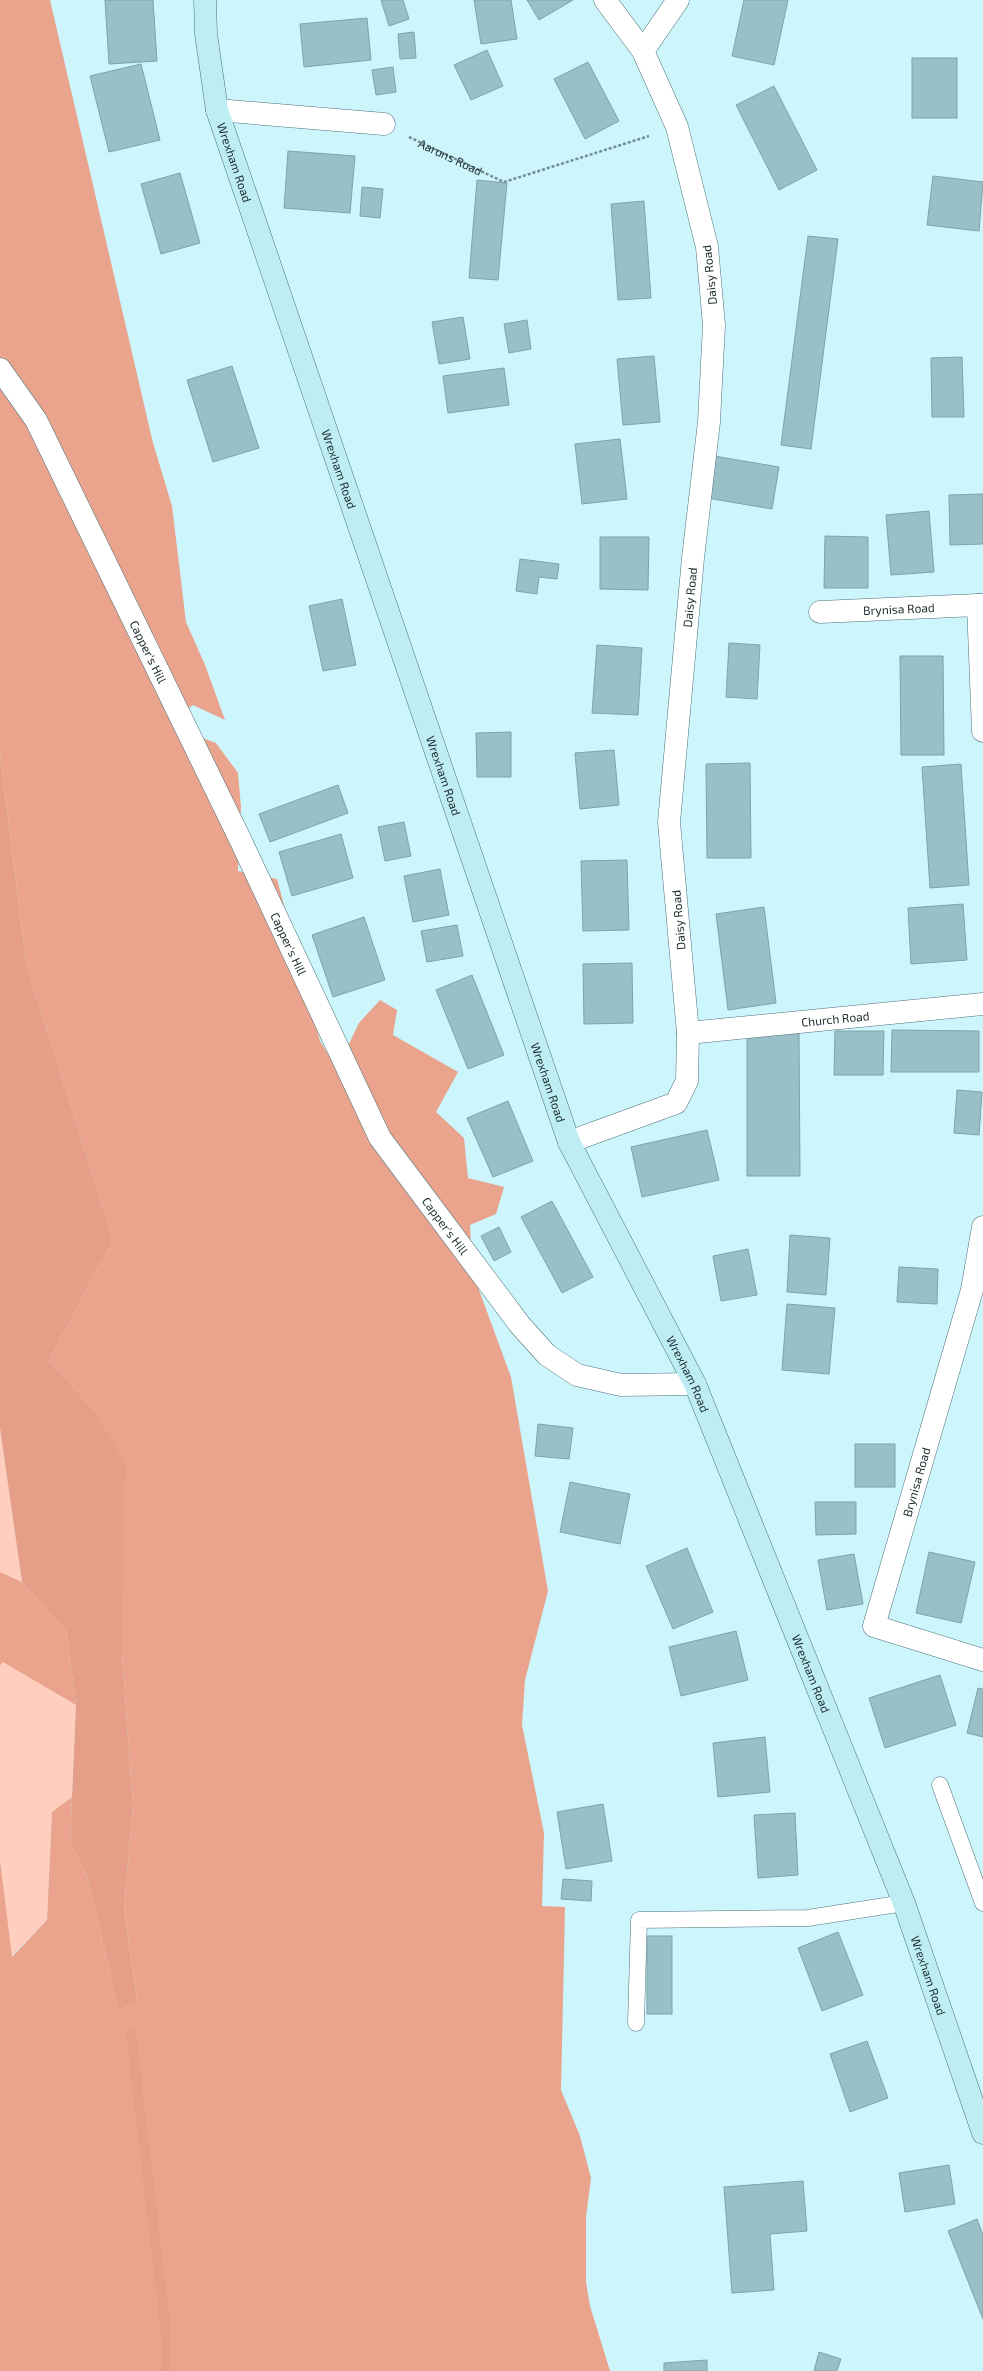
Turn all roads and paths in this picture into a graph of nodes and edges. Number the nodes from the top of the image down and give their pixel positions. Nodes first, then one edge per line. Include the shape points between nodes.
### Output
1 (204, 0) edge
2 (605, 0) edge
3 (678, 0) edge
4 (643, 51) junction
5 (217, 110) junction
6 (384, 124) joint
7 (677, 127) junction
8 (0, 369) edge
9 (981, 605) edge
10 (820, 612) dead end
11 (983, 732) edge
12 (983, 1004) edge
13 (688, 1033) junction
14 (570, 1142) junction
15 (983, 1227) edge
16 (695, 1384) junction
17 (983, 1660) edge
18 (940, 1785) dead end
19 (904, 1903) junction
20 (983, 1903) edge
21 (636, 2023) dead end
22 (983, 2133) edge

1 - 5 main road, Wrexham Road via 206,34
2 - 4 street, Daisy Road
3 - 4 street
4 - 7 street, Daisy Road
5 - 6 street
5 - 14 main road, Wrexham Road
6 - 7 path, Aarons Road via 504,182
7 - 13 street, Daisy Road via 707,247 714,325 709,422 693,558 669,822
8 - 16 street, Capper's Hill via 36,420 243,846 380,1138 520,1325 547,1355 577,1375 621,1385
9 - 10 street, Brynisa Road
9 - 11 street, Brynisa Road
12 - 13 street, Church Road
13 - 14 street, Daisy Road via 686,1081 676,1103
14 - 16 main road, Wrexham Road
15 - 17 street, Brynisa Road via 972,1290 874,1626
16 - 19 main road, Wrexham Road
18 - 20 lane
19 - 21 lane via 808,1918 639,1920
19 - 22 main road, Wrexham Road

